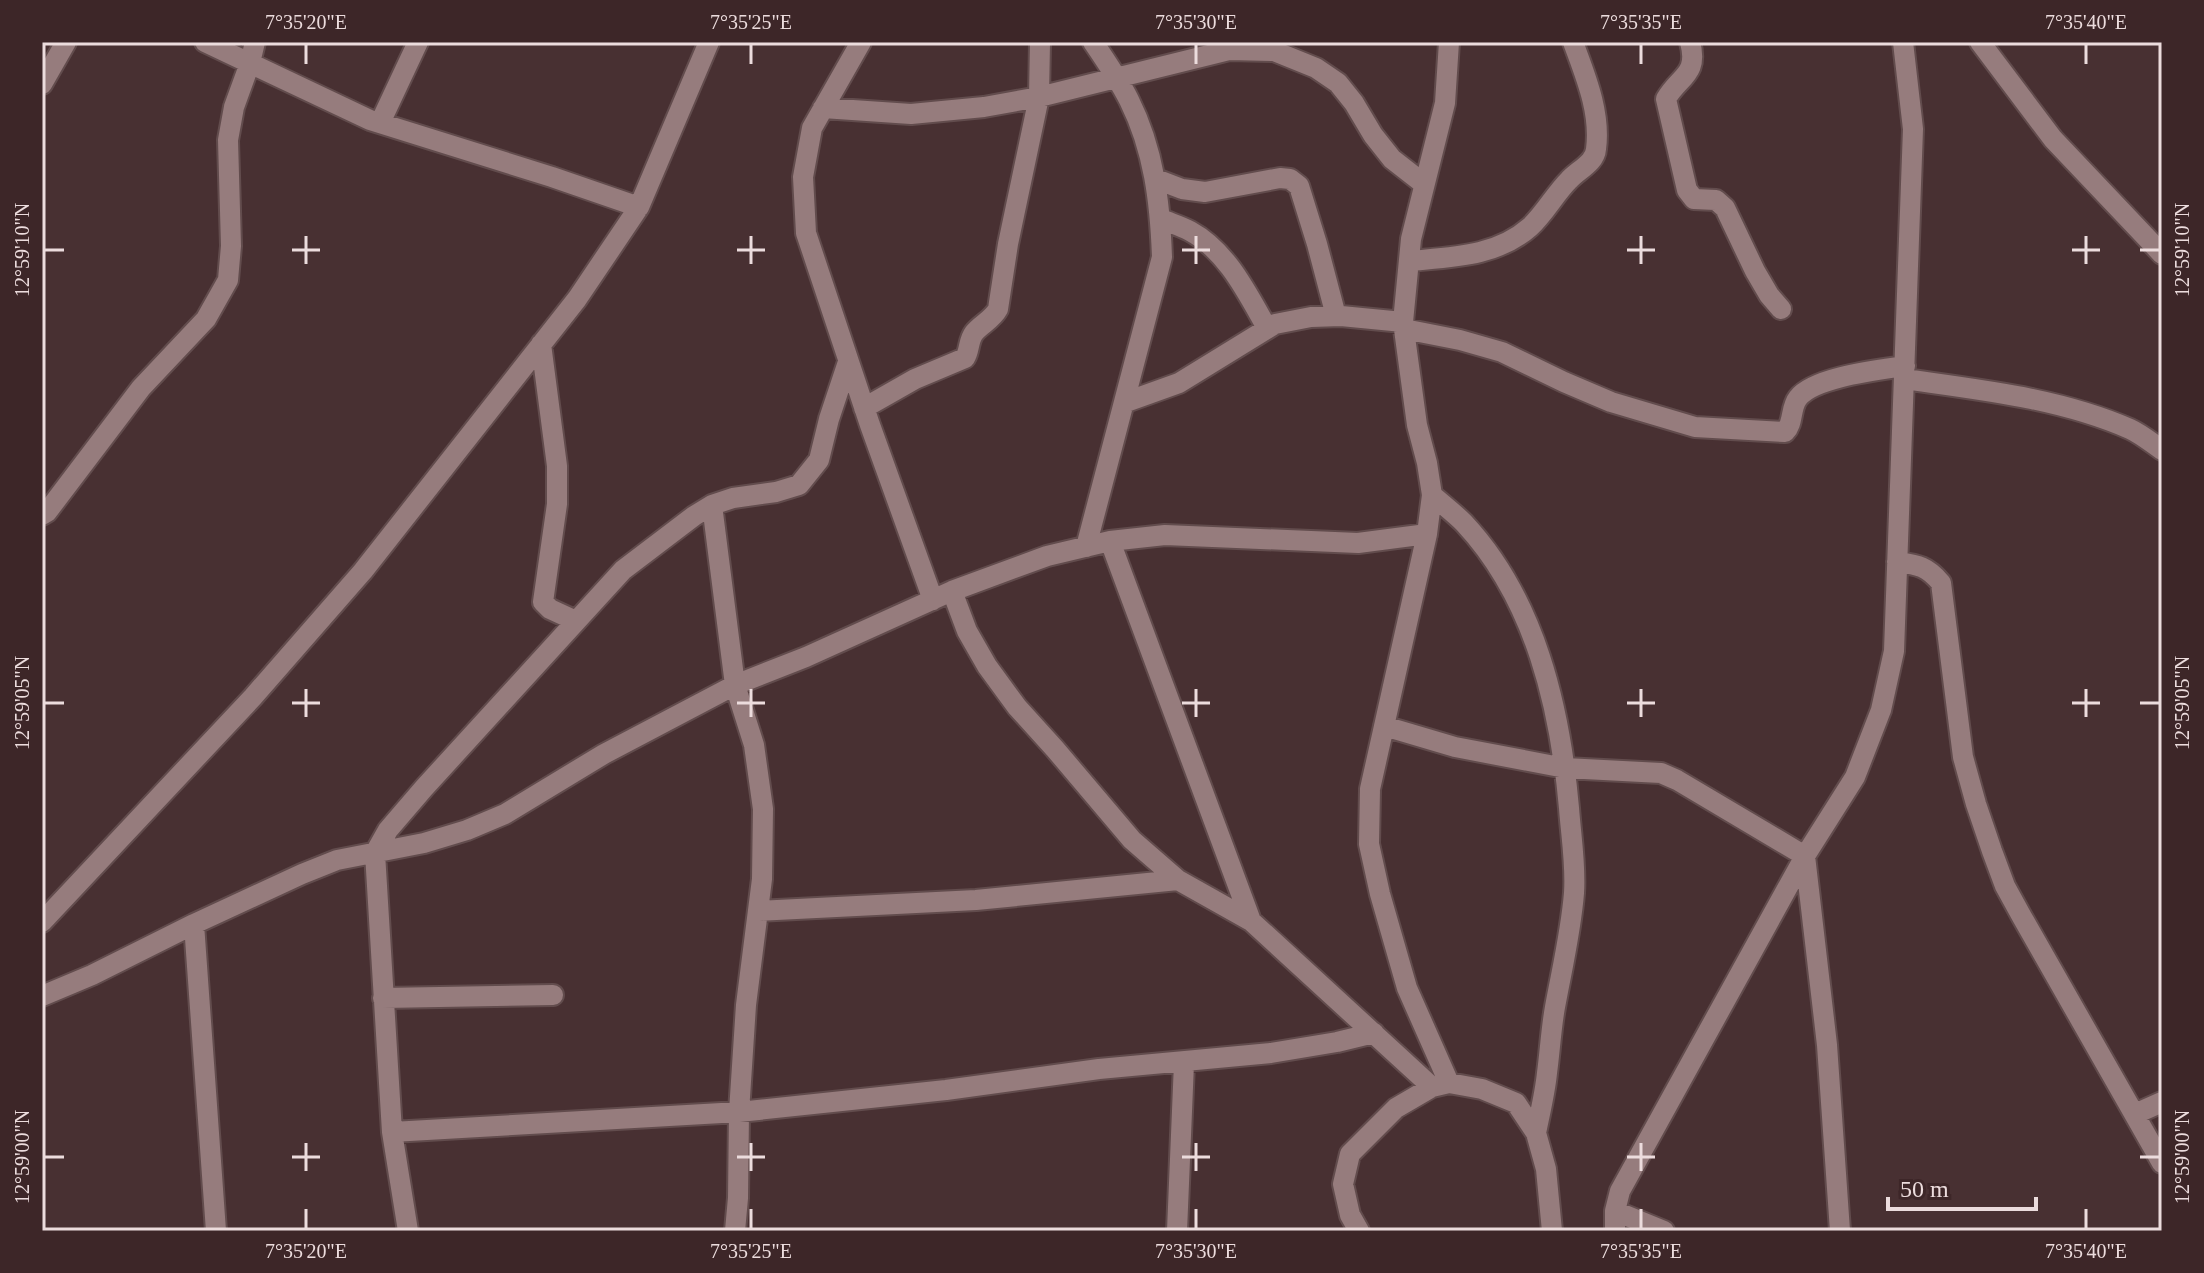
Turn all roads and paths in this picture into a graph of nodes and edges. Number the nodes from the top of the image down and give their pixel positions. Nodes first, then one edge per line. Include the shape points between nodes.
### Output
1 (66, 42) edge
2 (205, 42) edge
3 (255, 42) edge
4 (418, 42) edge
5 (709, 42) edge
6 (861, 42) edge
7 (1040, 42) edge
8 (1093, 42) edge
9 (1449, 42) edge
10 (1573, 42) edge
11 (1690, 42) edge
12 (1903, 42) edge
13 (1980, 42) edge
14 (1274, 46) edge
15 (250, 63) junction
16 (1116, 76) junction
17 (42, 84) edge
18 (1039, 97) junction
19 (823, 108) junction
20 (380, 123) junction
21 (1156, 179) junction
22 (1424, 184) junction
23 (639, 207) junction
24 (1161, 219) junction
25 (2162, 254) edge
26 (1409, 261) junction
27 (1781, 309) dead end
28 (1336, 316) junction
29 (1404, 326) junction
30 (1267, 328) junction
31 (541, 344) junction
32 (848, 362) junction
33 (1905, 372) junction
34 (1126, 402) junction
35 (864, 408) junction
36 (2162, 450) edge
37 (1432, 495) junction
38 (712, 505) junction
39 (42, 515) edge
40 (1427, 534) junction
41 (1110, 541) junction
42 (1086, 547) junction
43 (1897, 562) junction
44 (942, 595) junction
45 (576, 621) junction
46 (735, 685) junction
47 (1384, 726) junction
48 (1565, 768) junction
49 (375, 853) junction
50 (1805, 856) junction
51 (1178, 880) junction
52 (759, 911) junction
53 (1251, 921) junction
54 (42, 922) edge
55 (194, 924) junction
56 (553, 995) dead end
57 (42, 996) edge
58 (383, 998) junction
59 (1374, 1033) junction
60 (1184, 1063) junction
61 (1441, 1085) junction
62 (2162, 1102) edge
63 (739, 1112) junction
64 (2135, 1114) junction
65 (392, 1132) junction
66 (1536, 1133) junction
67 (2162, 1163) edge
68 (1615, 1221) edge
69 (216, 1231) edge
70 (408, 1231) edge
71 (735, 1231) edge
72 (1177, 1231) edge
73 (1359, 1231) edge
74 (1552, 1231) edge
75 (1664, 1231) edge
76 (1840, 1231) edge

1 - 17 street
2 - 15 street
3 - 15 street
4 - 20 street
5 - 23 street
6 - 19 street
7 - 18 street
8 - 16 street
9 - 22 street via 1445,103
10 - 26 street via 1595,117 1594,159 1513,239 1478,255
11 - 27 street via 1692,65 1666,99 1687,190 1694,199 1716,200 1725,208 1755,271
12 - 33 street via 1913,129
13 - 25 street via 2053,139
14 - 16 street via 1229,50
14 - 22 street via 1338,83 1392,159
15 - 20 street
15 - 39 street via 228,140 228,280 206,319 141,388
16 - 18 street
16 - 21 street via 1147,144
18 - 19 street via 911,114
18 - 35 street via 998,309 974,334 965,358
19 - 32 street via 812,128 803,177 806,233
20 - 23 street
21 - 24 street
21 - 28 street via 1205,192 1290,179 1299,186
22 - 26 street
23 - 31 street
24 - 30 street via 1192,231 1221,256
24 - 34 street via 1162,257
26 - 29 street
28 - 29 street
28 - 30 street
29 - 33 street via 1502,352 1611,402 1695,427 1785,432 1798,398 1812,388 1842,377
29 - 37 street
30 - 34 street via 1179,383
31 - 45 street via 557,466 543,602
31 - 54 street via 363,571
32 - 35 street
32 - 38 street via 819,460 799,485
33 - 36 street via 2079,411 2133,430
33 - 43 street
34 - 42 street
35 - 44 street
37 - 40 street
37 - 48 street via 1486,549 1524,617 1557,719
38 - 45 street via 623,570
38 - 46 street
40 - 41 street via 1358,543 1165,535
40 - 47 street
41 - 42 street
41 - 53 street
42 - 44 street
43 - 50 street via 1894,651 1881,710 1855,777
43 - 64 street via 1931,571 1941,583 1963,757 1992,851 2005,886
44 - 46 street
44 - 51 street via 1017,707 1132,840
45 - 49 street via 424,788
46 - 49 street via 505,814 424,843
46 - 52 street via 754,745 763,809
47 - 48 street via 1455,747
47 - 61 street via 1370,789 1369,844 1407,988
48 - 50 street via 1661,773
48 - 66 street via 1574,893
49 - 55 street via 337,860
49 - 58 street
50 - 68 street via 1620,1191
50 - 76 street via 1827,1045
51 - 52 street via 976,900
51 - 53 street
52 - 63 street
53 - 59 street
55 - 57 street
55 - 69 street
56 - 58 street
58 - 65 street
59 - 60 street
59 - 61 street
60 - 63 street
60 - 72 street
61 - 66 street via 1482,1089 1516,1103
61 - 73 street via 1396,1108 1350,1154 1343,1184
62 - 64 street
63 - 65 street
63 - 71 street
64 - 67 street
65 - 70 street
66 - 74 street via 1546,1169
68 - 75 street

